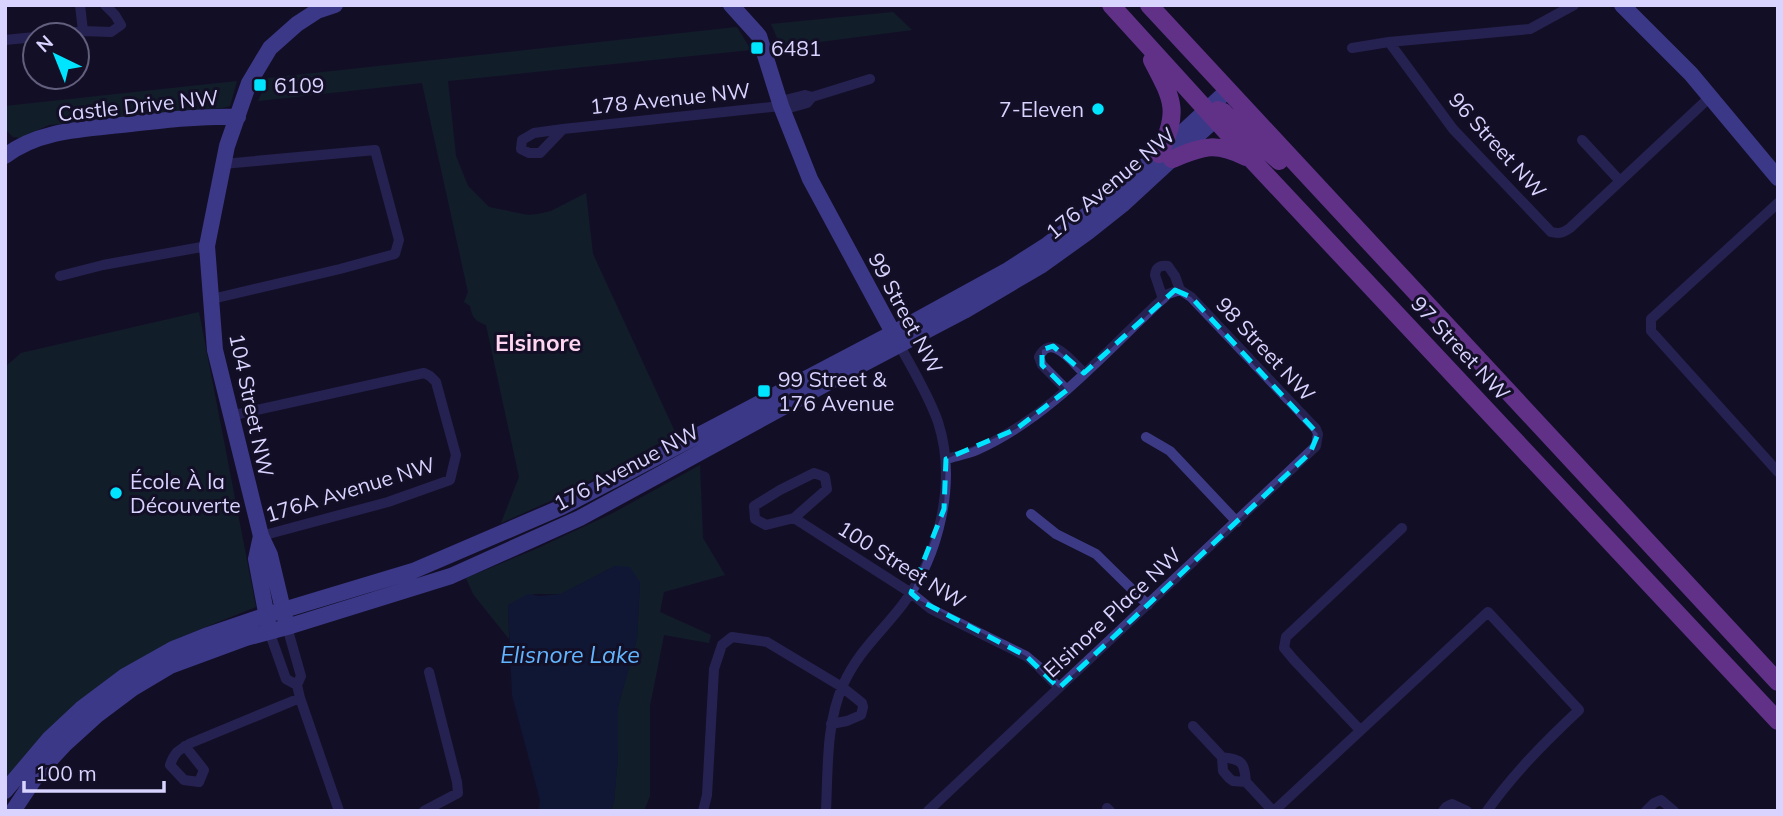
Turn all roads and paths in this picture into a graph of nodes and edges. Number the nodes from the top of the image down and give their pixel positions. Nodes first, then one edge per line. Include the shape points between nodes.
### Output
1 (105, 5) edge
2 (731, 5) edge
3 (1111, 5) edge
4 (1149, 5) edge
5 (1574, 5) edge
6 (1622, 5) edge
7 (330, 6) edge
8 (91, 31) edge
9 (1139, 35) junction
10 (1390, 42) junction
11 (1352, 48) dead end
12 (870, 79) dead end
13 (1710, 97) junction
14 (781, 106) junction
15 (1222, 106) junction
16 (237, 117) junction
17 (563, 129) dead end
18 (1582, 140) dead end
19 (7, 152) edge
20 (1165, 157) junction
21 (1252, 160) junction
22 (223, 164) junction
23 (1778, 178) edge
24 (1620, 181) junction
25 (1778, 203) edge
26 (207, 246) junction
27 (60, 276) dead end
28 (1180, 289) junction
29 (212, 299) junction
30 (1163, 299) junction
31 (897, 339) junction
32 (1084, 373) junction
33 (1067, 390) junction
34 (230, 416) junction
35 (1146, 437) dead end
36 (1318, 439) joint
37 (946, 459) junction
38 (1778, 472) edge
39 (1031, 514) dead end
40 (794, 518) junction
41 (1237, 522) junction
42 (1402, 528) dead end
43 (261, 536) junction
44 (911, 593) junction
45 (1148, 605) junction
46 (284, 610) junction
47 (268, 623) junction
48 (287, 627) junction
49 (429, 672) dead end
50 (1778, 682) edge
51 (297, 685) junction
52 (842, 687) junction
53 (1059, 688) junction
54 (300, 698) junction
55 (1778, 721) edge
56 (831, 724) junction
57 (1193, 726) dead end
58 (1360, 730) junction
59 (186, 746) dead end
60 (1222, 757) junction
61 (1246, 782) junction
62 (5, 791) edge
63 (13, 811) edge
64 (339, 811) edge
65 (424, 811) edge
66 (703, 811) edge
67 (826, 811) edge
68 (928, 811) edge
69 (1273, 811) edge
70 (1443, 811) edge
71 (1467, 811) edge
72 (1487, 811) edge
73 (1646, 811) edge
74 (1674, 811) edge

1 - 8 street via 121,25 111,32
2 - 14 street, 99 Street NW via 759,37
3 - 9 main road, 97 Street NW
4 - 15 main road, 97 Street NW
5 - 10 street via 1530,29
6 - 13 street
7 - 16 street, 104 Street NW via 297,24 270,48 249,83
9 - 15 main road, 97 Street NW
9 - 20 main road via 1172,107
10 - 11 street
10 - 24 street, 96 Street NW via 1453,129 1551,232 1565,232
12 - 14 street via 813,97 785,100
13 - 23 street
13 - 24 street
14 - 17 street, 178 Avenue NW
14 - 31 street, 99 Street NW via 810,179
15 - 20 street, 176 Avenue NW
15 - 21 main road, 97 Street NW
15 - 50 main road, 97 Street NW via 1346,218
16 - 19 street, Castle Drive NW via 203,116 61,132
16 - 22 street, 104 Street NW
18 - 24 street
20 - 21 main road via 1212,147 1231,149
20 - 31 street, 176 Avenue NW via 1028,257
21 - 55 main road, 97 Street NW
22 - 26 street, 104 Street NW
22 - 29 street via 375,150 399,240 395,254
25 - 38 street via 1651,319 1651,331
26 - 27 street
26 - 29 street, 104 Street NW
28 - 30 street
28 - 30 street, 98 Street NW via 1168,266 1158,267 1154,275
28 - 36 street, 98 Street NW via 1316,429
29 - 34 street, 104 Street NW via 215,349
30 - 32 street
31 - 37 street, 99 Street NW via 937,422
31 - 46 street, 176 Avenue NW via 562,507 413,570
31 - 48 street, 176 Avenue NW via 831,381 580,518 451,576
32 - 33 street
32 - 33 street via 1059,349 1053,346 1042,351 1042,365
33 - 37 street via 1016,429 976,450
34 - 43 street, 104 Street NW
34 - 43 street, 176A Avenue NW via 424,373 438,388 456,455 450,480
35 - 41 street via 1170,451
36 - 41 street, Elsinore Place NW via 1317,446
37 - 44 street, 99 Street NW via 944,509 932,551
39 - 45 street via 1056,534 1096,554
40 - 40 street via 827,489 825,477 814,473 754,506 755,519 766,525
40 - 44 street, 100 Street NW
41 - 45 street, Elsinore Place NW
42 - 58 street via 1286,637 1284,648
43 - 46 street, 104 Street NW
43 - 47 street, 104 Street NW via 256,559
44 - 52 street, 99 Street NW via 855,661
44 - 53 street, 100 Street NW via 931,609 1026,656
45 - 53 street, Elsinore Place NW
46 - 47 street, 176 Avenue NW
46 - 48 street, 104 Street NW
47 - 48 street, 176 Avenue NW
47 - 51 street, 104 Street NW via 286,679
47 - 62 street, 176 Avenue NW via 208,635 125,676 50,738
47 - 63 street, 176 Avenue NW via 246,638 170,666 133,688 65,744
48 - 51 street, 104 Street NW via 301,676
49 - 65 street via 458,793
51 - 54 street, 104 Street NW
52 - 56 street, 99 Street NW
52 - 56 street via 862,703 863,712
52 - 66 street via 767,642 732,637 722,645 714,669
53 - 68 street, Elsinore Place NW
54 - 59 street
54 - 64 street, 104 Street NW
56 - 67 street, 99 Street NW
57 - 60 street
58 - 69 street
58 - 72 street via 1488,612 1579,710 1524,764
60 - 61 street via 1240,762
60 - 61 street via 1226,775
61 - 69 street
70 - 71 street via 1456,804
73 - 74 street via 1661,800

